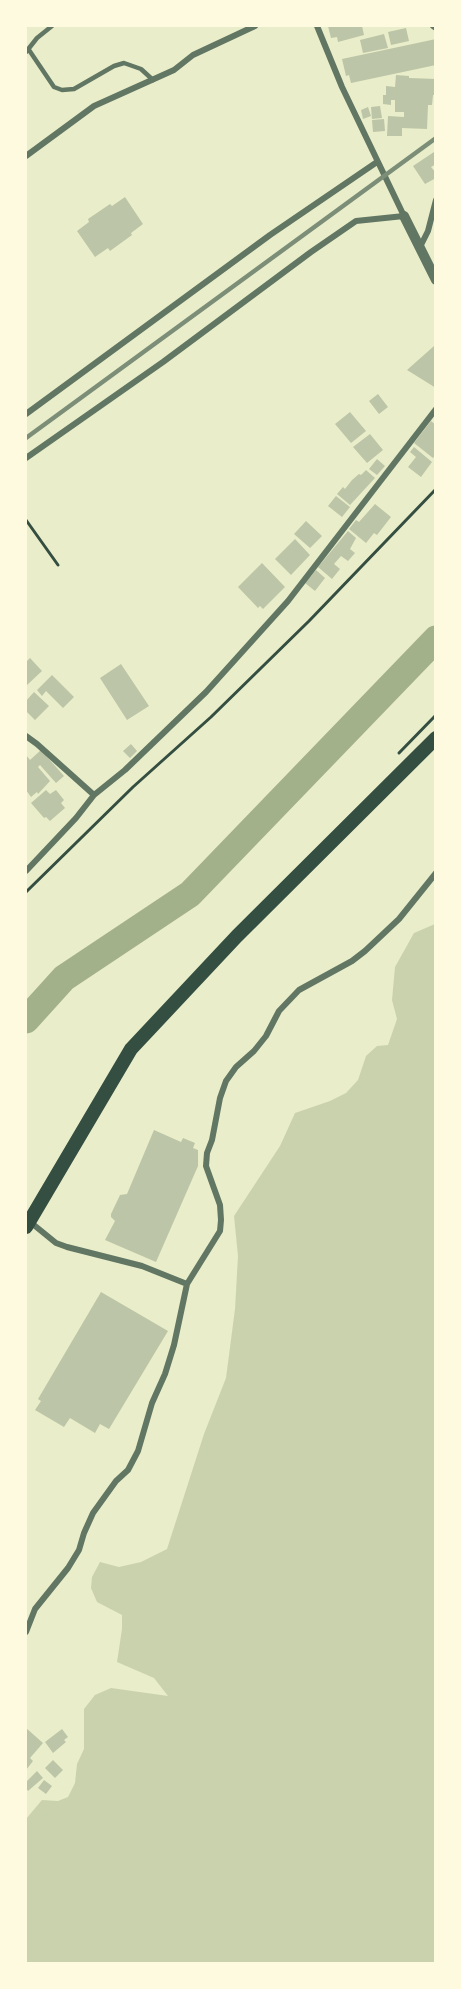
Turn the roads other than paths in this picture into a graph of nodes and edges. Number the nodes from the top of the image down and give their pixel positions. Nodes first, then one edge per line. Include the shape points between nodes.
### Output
1 (52, 26) edge
2 (255, 26) edge
3 (317, 26) edge
4 (27, 51) edge
5 (153, 80) junction
6 (26, 156) edge
7 (377, 162) junction
8 (435, 200) edge
9 (404, 216) junction
10 (420, 247) junction
11 (435, 280) edge
12 (435, 409) edge
13 (26, 414) edge
14 (26, 458) edge
15 (26, 736) edge
16 (435, 738) edge
17 (94, 795) junction
18 (26, 871) edge
19 (435, 873) edge
20 (27, 1222) edge
21 (187, 1284) junction
22 (26, 1632) edge

1 - 4 lane
2 - 5 street via 201,51
3 - 7 street
4 - 5 lane via 54,87 62,90 74,89 124,63 141,69
5 - 6 street via 88,109
7 - 9 street
7 - 13 street via 270,235
8 - 10 street via 429,231
9 - 10 street
9 - 14 street via 356,221
10 - 11 street
12 - 17 street via 288,601 206,692
15 - 17 street
16 - 20 main road via 237,936 131,1049
17 - 18 street
19 - 21 street via 399,919 365,951 299,990 226,1081 206,1166 220,1205 220,1232
20 - 21 street via 56,1243 142,1266
21 - 22 street via 174,1345 138,1451 93,1514 68,1568 34,1609

